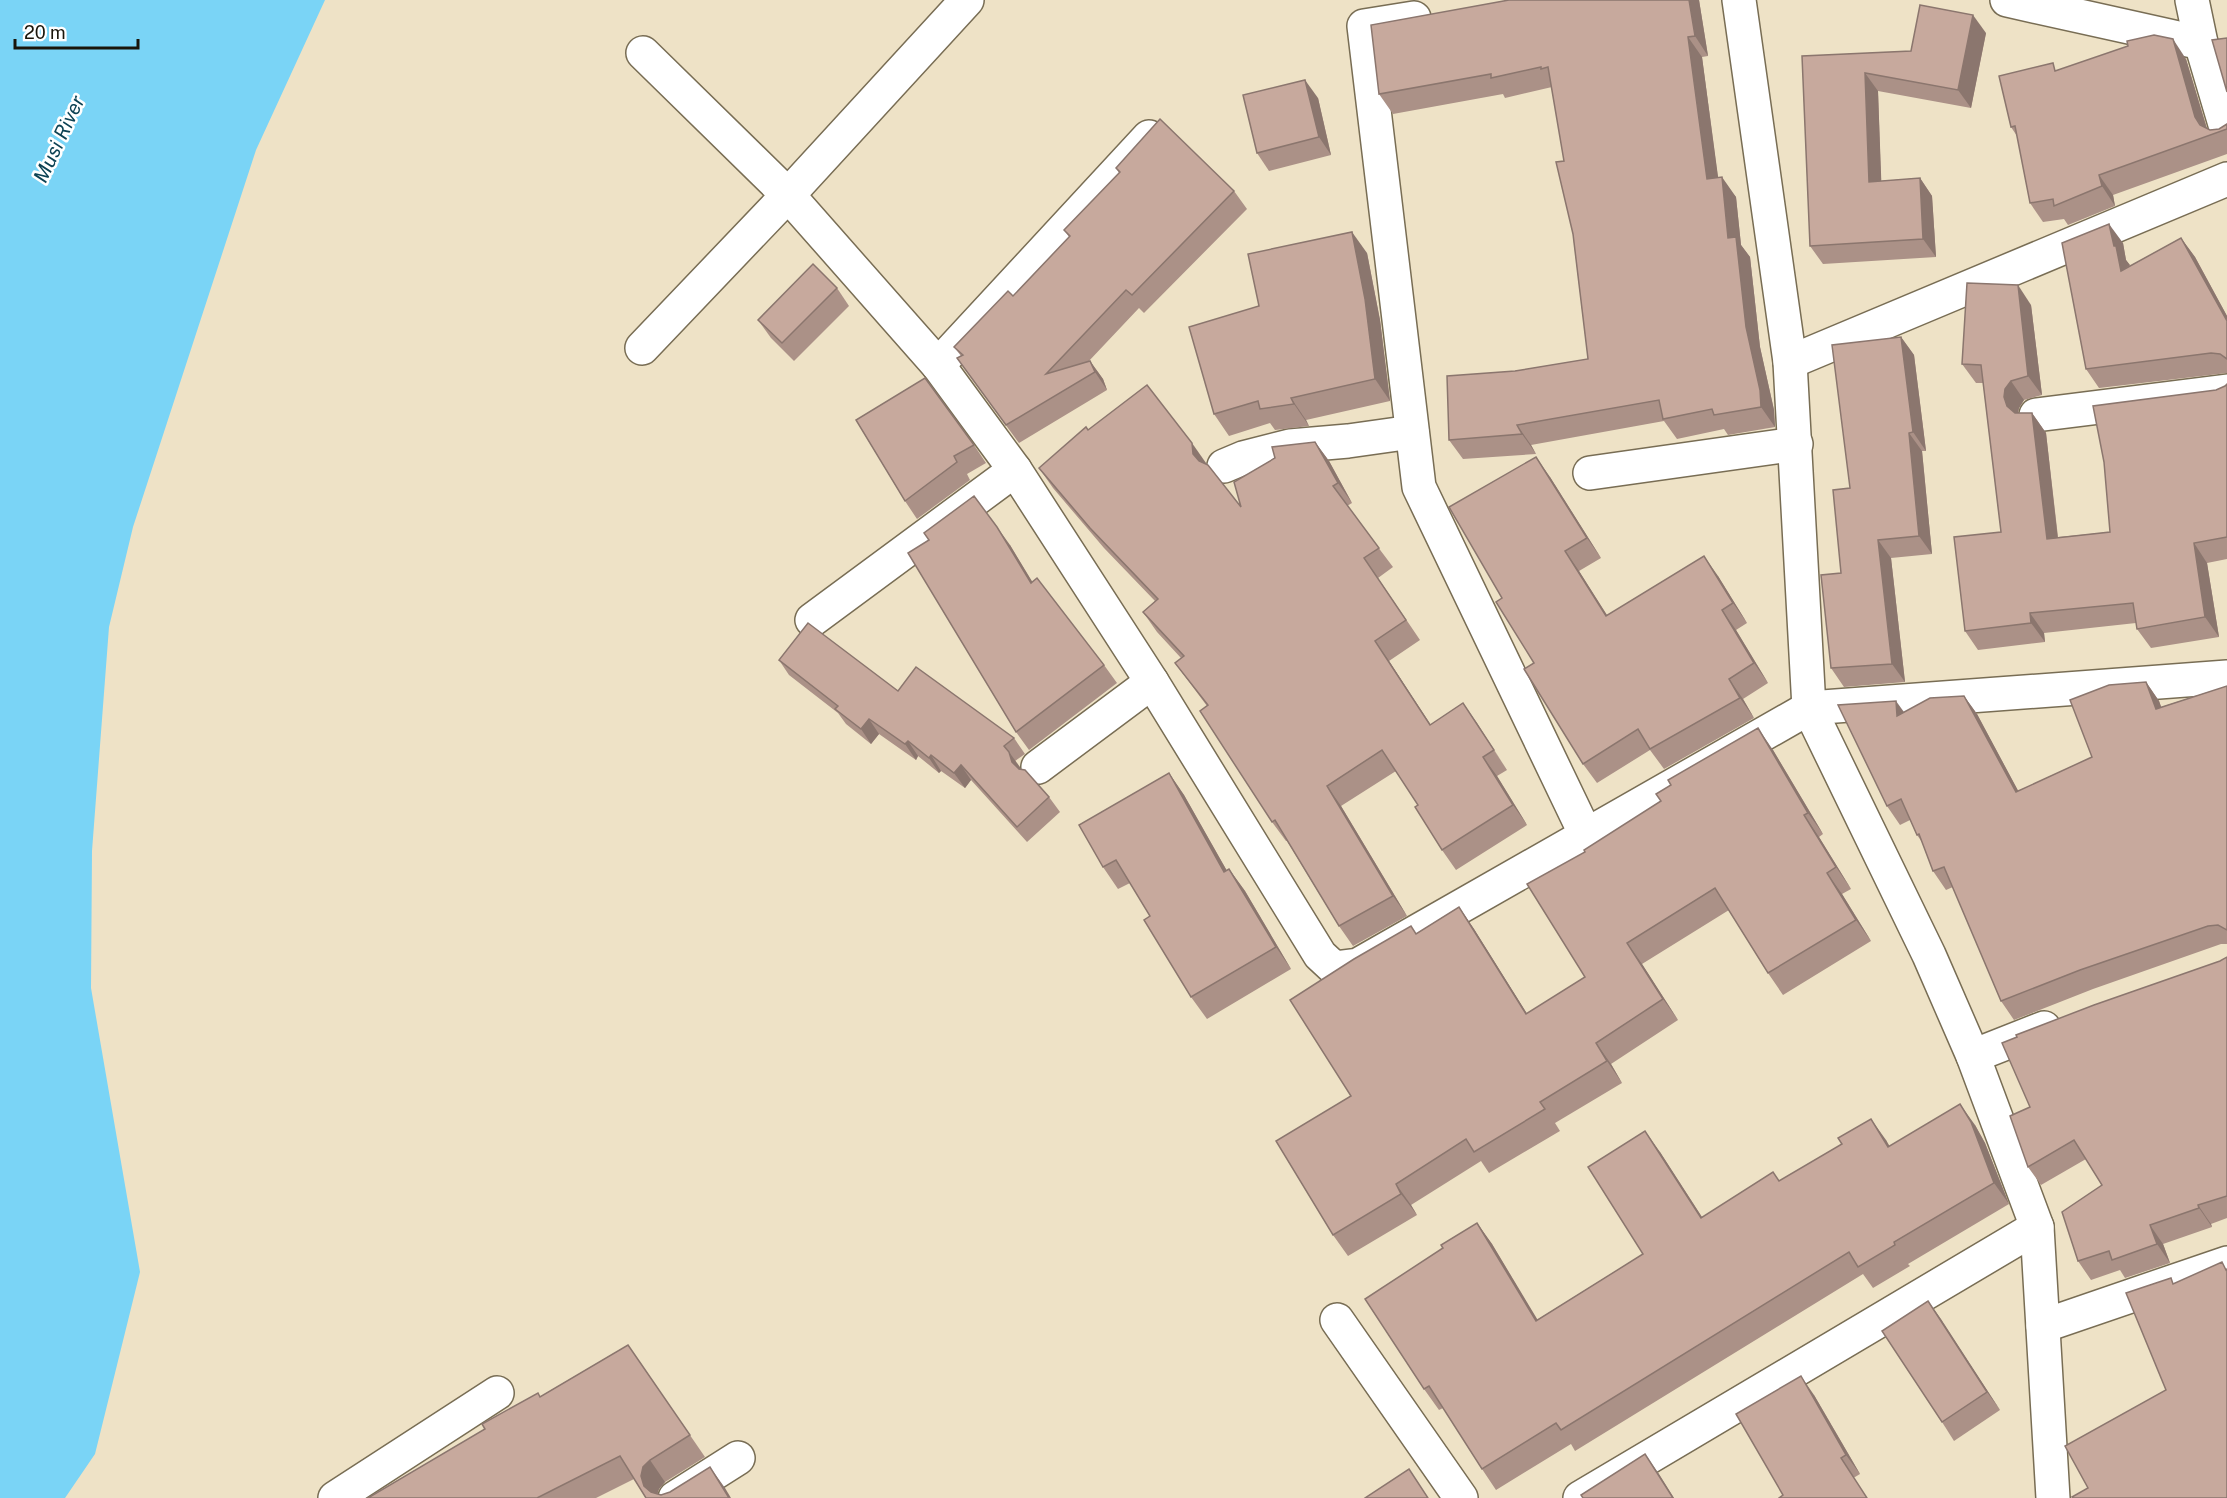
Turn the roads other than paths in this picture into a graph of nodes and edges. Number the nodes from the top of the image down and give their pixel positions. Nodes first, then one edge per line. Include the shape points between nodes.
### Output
1 (967, 0) edge
2 (1739, 0) edge
3 (2007, 0) edge
4 (2192, 0) edge
5 (1446, 13) edge
6 (2201, 43) junction
7 (643, 53) dead end
8 (2227, 131) edge
9 (1149, 136) edge
10 (2227, 179) edge
11 (788, 195) junction
12 (642, 348) dead end
13 (1791, 362) junction
14 (938, 365) junction
15 (2227, 391) edge
16 (2036, 415) dead end
17 (1412, 432) junction
18 (1796, 444) junction
19 (1224, 466) dead end
20 (1015, 470) junction
21 (1590, 473) dead end
22 (812, 620) dead end
23 (2227, 677) edge
24 (1152, 682) junction
25 (1809, 708) junction
26 (1038, 767) dead end
27 (1586, 835) junction
28 (2069, 1018) edge
29 (1973, 1056) junction
30 (2037, 1227) junction
31 (2227, 1263) edge
32 (1337, 1320) dead end
33 (2043, 1326) junction
34 (498, 1393) dead end
35 (738, 1458) dead end
36 (335, 1498) edge
37 (675, 1498) edge
38 (1461, 1498) edge
39 (1580, 1498) edge
40 (2053, 1498) edge

1 - 11 street
2 - 13 street
3 - 6 street
4 - 6 street
5 - 17 street via 1364,26
6 - 8 street
7 - 11 street
9 - 14 street
10 - 13 street
11 - 12 street
11 - 14 street
13 - 18 street
14 - 20 street
15 - 16 street
17 - 19 street via 1290,446
17 - 27 street via 1419,487
18 - 21 street
18 - 25 street
20 - 22 street
20 - 24 street
23 - 25 street
24 - 26 street
24 - 27 street via 1320,956 1334,968 1358,964
25 - 27 street
25 - 29 street via 1929,955
28 - 29 street
29 - 30 street
30 - 33 street
30 - 39 street
31 - 33 street
32 - 38 street
33 - 40 street
34 - 36 street
35 - 37 street

